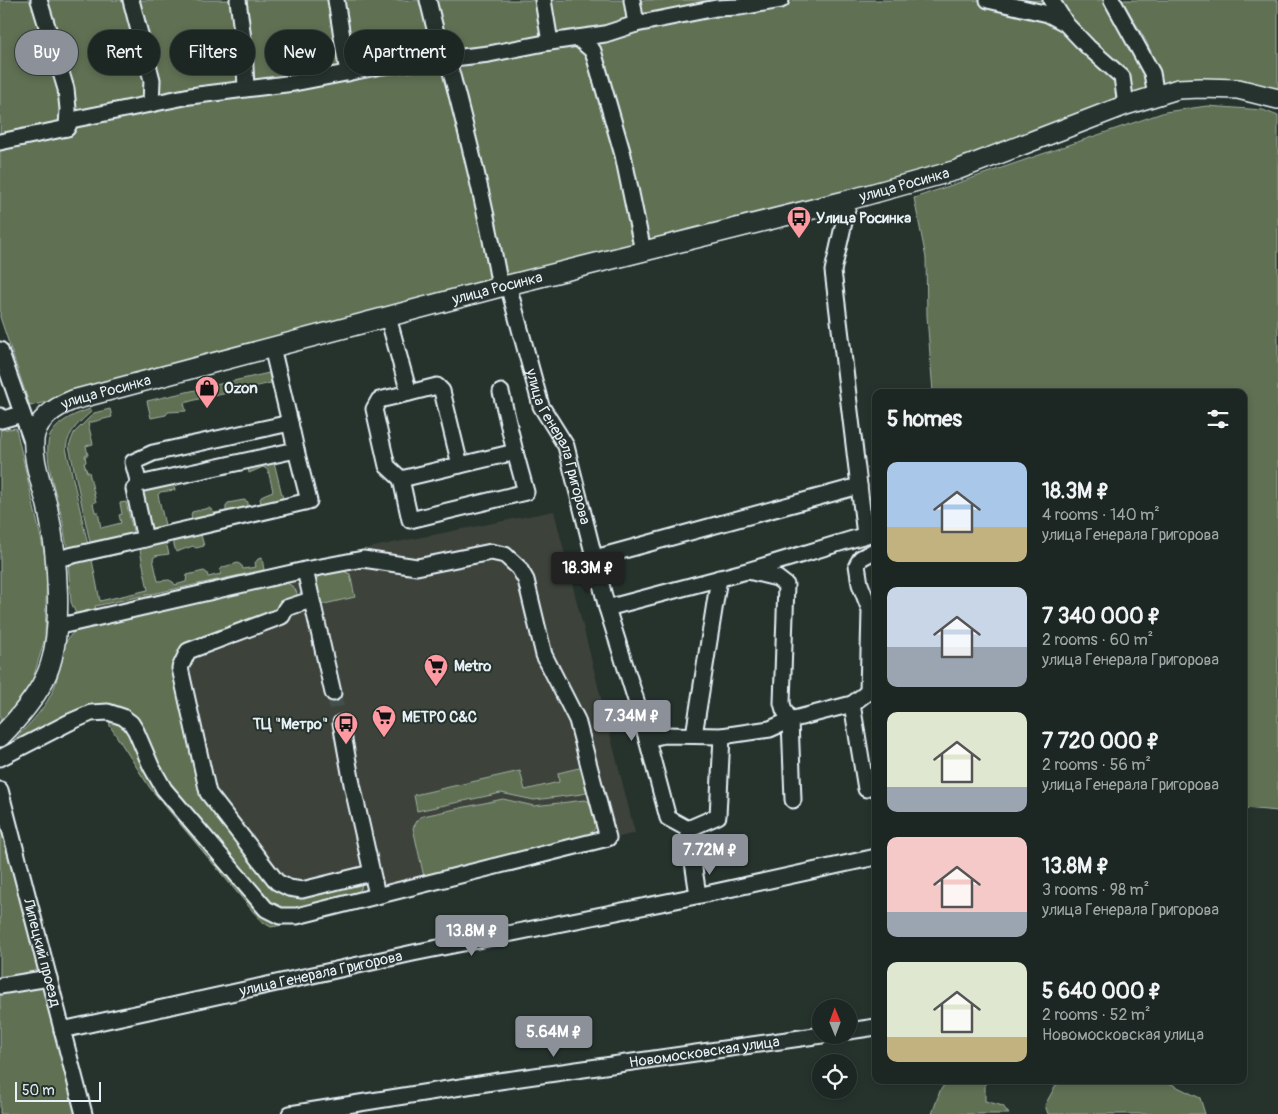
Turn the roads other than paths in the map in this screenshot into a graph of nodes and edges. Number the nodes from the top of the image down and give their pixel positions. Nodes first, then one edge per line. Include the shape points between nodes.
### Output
1 (40, 0) edge
2 (131, 0) edge
3 (238, 0) edge
4 (336, 0) edge
5 (428, 0) edge
6 (543, 0) edge
7 (632, 0) edge
8 (781, 0) edge
9 (988, 0) edge
10 (1051, 0) edge
11 (1112, 0) edge
12 (739, 4) edge
13 (1065, 23) junction
14 (636, 24) junction
15 (435, 30) edge
16 (578, 38) junction
17 (550, 42) junction
18 (344, 49) edge
19 (464, 58) edge
20 (344, 74) edge
21 (452, 75) edge
22 (246, 88) junction
23 (1156, 96) junction
24 (1278, 99) edge
25 (151, 104) junction
26 (1126, 105) junction
27 (67, 128) junction
28 (0, 142) edge
29 (849, 200) junction
30 (643, 251) junction
31 (504, 286) junction
32 (388, 316) junction
33 (272, 347) junction
34 (0, 350) edge
35 (501, 392) dead end
36 (409, 393) junction
37 (22, 414) junction
38 (0, 419) edge
39 (290, 423) junction
40 (34, 447) junction
41 (296, 450) junction
42 (515, 452) junction
43 (460, 465) junction
44 (401, 479) junction
45 (139, 484) junction
46 (859, 486) junction
47 (870, 534) edge
48 (145, 539) junction
49 (872, 552) edge
50 (595, 558) junction
51 (56, 559) junction
52 (305, 570) junction
53 (747, 571) junction
54 (719, 578) junction
55 (311, 600) junction
56 (607, 608) junction
57 (56, 627) junction
58 (872, 692) edge
59 (333, 693) tunnel mouth
60 (852, 704) junction
61 (790, 720) junction
62 (341, 723) tunnel mouth
63 (694, 735) junction
64 (722, 736) junction
65 (0, 737) edge
66 (647, 739) junction
67 (0, 758) edge
68 (866, 789) dead end
69 (0, 790) edge
70 (793, 800) dead end
71 (688, 829) junction
72 (872, 858) edge
73 (371, 873) junction
74 (698, 895) junction
75 (377, 896) junction
76 (49, 978) junction
77 (0, 986) edge
78 (872, 1028) edge
79 (62, 1030) junction
80 (858, 1030) edge
81 (812, 1036) edge
82 (84, 1114) edge
83 (290, 1114) edge

1 - 27 street via 66,89
2 - 25 street via 152,80
3 - 22 street
4 - 18 street
5 - 15 street
6 - 17 street
7 - 14 street
8 - 12 street
9 - 13 street via 1048,14
10 - 13 street
11 - 23 street via 1152,74
12 - 14 street
13 - 26 street via 1122,77
14 - 16 street
16 - 17 street
16 - 30 street via 593,51 622,155
17 - 19 street
20 - 22 street
21 - 31 street, улица Генерала Григорова
22 - 25 street
23 - 24 main road, улица Росинка via 1200,88 1238,89
23 - 26 main road, улица Росинка
25 - 27 street via 72,120
26 - 29 main road, улица Росинка via 957,170
27 - 28 street
29 - 30 main road, улица Росинка
29 - 46 street via 833,272
30 - 31 main road, улица Росинка
31 - 32 main road, улица Росинка
31 - 50 street, улица Генерала Григорова via 541,406 566,446
32 - 33 main road, улица Росинка
32 - 36 street
33 - 39 street
33 - 40 main road, улица Росинка via 63,404 43,421 35,433
34 - 37 street
35 - 42 street
36 - 43 street via 437,386 442,391
36 - 44 street via 380,400 374,409 387,466
37 - 38 street
37 - 40 street
39 - 41 street
39 - 45 street via 142,457 133,462
40 - 51 main road, улица Росинка
41 - 45 street
41 - 48 street via 308,500
42 - 43 street
42 - 44 street via 526,492 410,520
43 - 44 street
45 - 48 street via 134,489
46 - 47 street
46 - 50 street
47 - 53 street
48 - 51 street
49 - 58 street via 861,558 857,565 870,610
50 - 56 street, улица Генерала Григорова
51 - 57 main road, улица Росинка
52 - 55 street
52 - 57 street
52 - 75 street via 364,558 417,567 491,552 505,555 512,561 526,580 544,655 577,720 608,838
53 - 54 street
53 - 61 street via 777,578 786,585 782,703
54 - 56 street
54 - 63 street
55 - 59 street
55 - 73 street via 286,608 282,616 188,651 180,668 208,793 277,882 302,890
56 - 66 street, улица Генерала Григорова
57 - 65 main road, улица Росинка via 54,655 45,679 30,704
58 - 60 street
60 - 61 street
60 - 68 street
61 - 64 street via 770,729
61 - 70 street
62 - 73 street
63 - 64 street
63 - 66 street via 664,735
64 - 71 street via 718,816
66 - 71 street, улица Генерала Григорова via 668,818
67 - 75 street via 91,713 108,712 123,716 136,731 164,789 266,909 280,916 297,916
69 - 76 street, Липецкий проезд
71 - 74 street
72 - 74 street, улица Генерала Григорова
73 - 75 street
74 - 79 street, улица Генерала Григорова
76 - 77 street
76 - 79 street, Липецкий проезд
78 - 80 street
79 - 82 street, Липецкий проезд
81 - 83 street, Новомосковская улица

